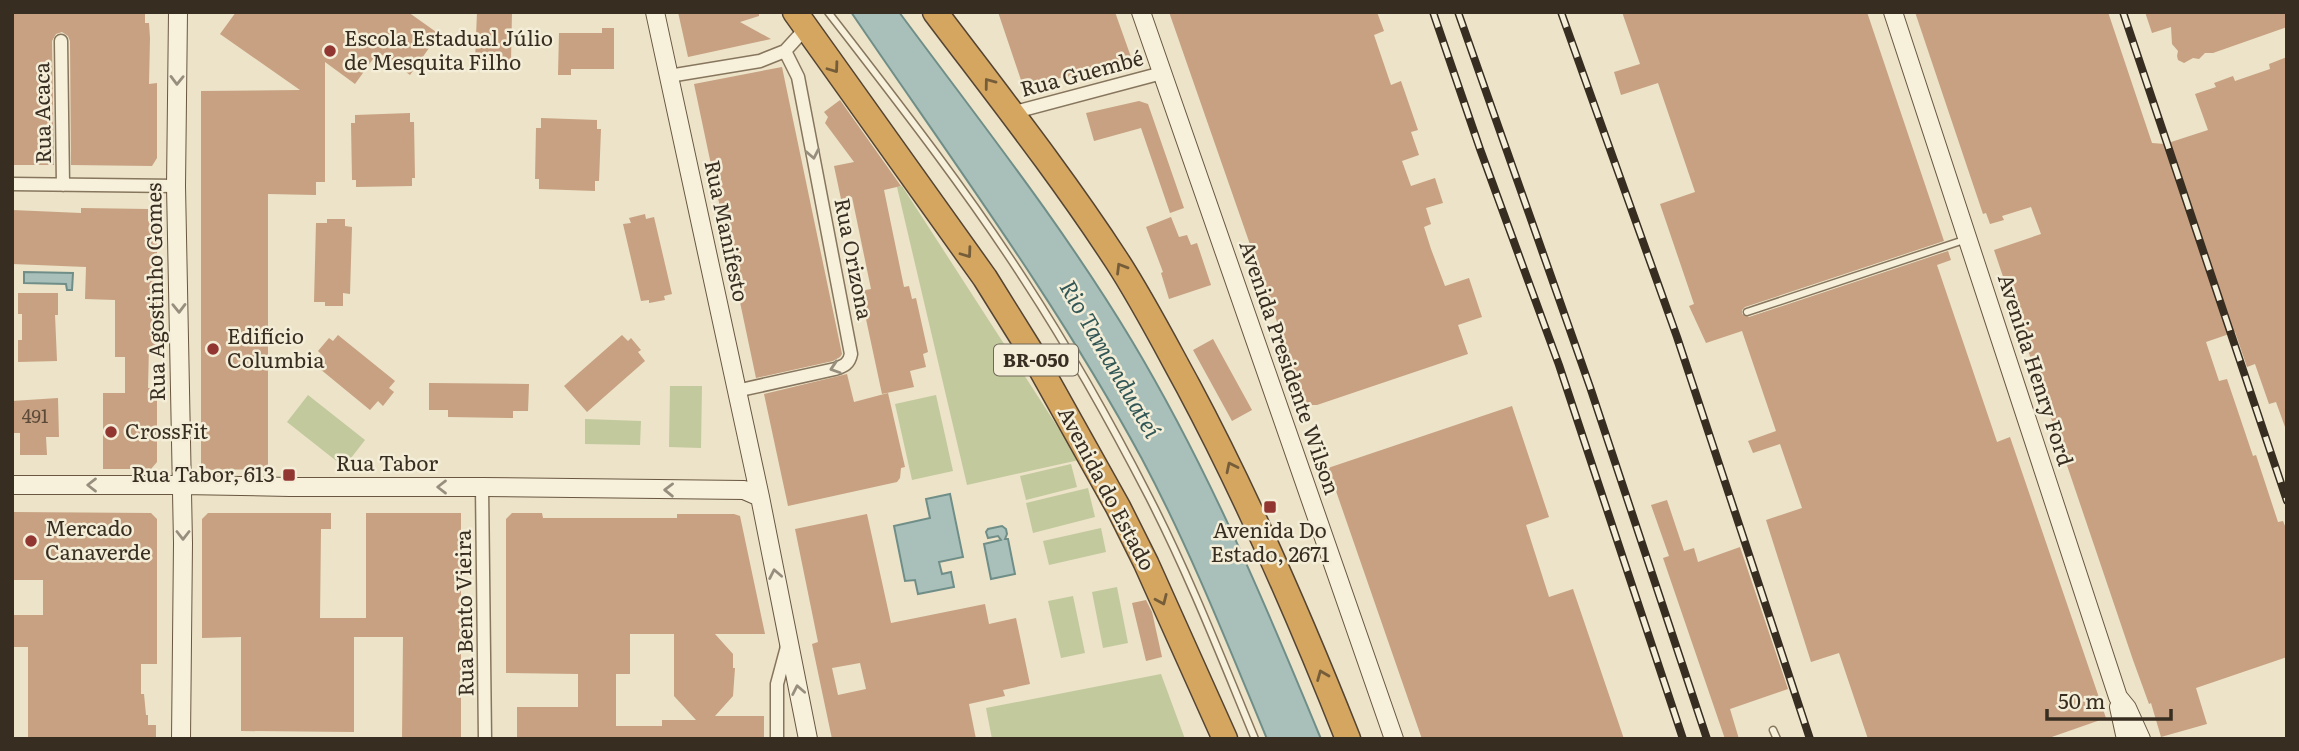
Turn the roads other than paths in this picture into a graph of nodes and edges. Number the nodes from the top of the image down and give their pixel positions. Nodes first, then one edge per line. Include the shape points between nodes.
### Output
1 (178, 12) edge
2 (655, 12) edge
3 (828, 12) edge
4 (935, 12) edge
5 (1141, 12) edge
6 (1893, 12) edge
7 (800, 20) edge
8 (61, 41) dead end
9 (785, 51) junction
10 (1162, 73) junction
11 (669, 76) junction
12 (1011, 113) junction
13 (12, 184) edge
14 (63, 185) junction
15 (176, 186) junction
16 (1968, 239) junction
17 (1747, 312) dead end
18 (736, 391) junction
19 (751, 460) junction
20 (12, 485) edge
21 (182, 485) junction
22 (482, 487) junction
23 (738, 491) junction
24 (760, 497) junction
25 (788, 641) junction
26 (1773, 730) dead end
27 (2129, 738) edge
28 (181, 739) edge
29 (485, 739) edge
30 (777, 739) edge
31 (808, 739) edge
32 (1225, 739) edge
33 (1255, 739) edge
34 (1348, 739) edge
35 (1394, 739) edge
36 (1777, 739) edge

1 -> 15 main road, Rua Agostinho Gomes
2 - 11 main road, Rua Manifesto
3 - 33 lane via 1024,280 1089,387 1196,596
12 -> 4 highway
5 - 10 main road, Avenida Presidente Wilson
6 - 16 main road, Avenida Henry Ford
7 - 9 street
7 -> 32 highway, Avenida do Estado / BR-050 via 985,278 1033,355 1129,529
8 - 14 street, Rua Acaca
9 - 11 street via 760,61
9 -> 18 street, Rua Orizona via 798,77 850,361 835,369
10 - 12 street, Rua Guembé
10 - 35 main road, Avenida Presidente Wilson
11 - 18 main road, Rua Manifesto
34 -> 12 highway via 1228,462 1165,343 1110,251
13 - 14 street
14 - 15 street
15 -> 21 main road, Rua Agostinho Gomes
16 - 17 lane
16 - 27 main road, Avenida Henry Ford via 2118,696 2127,708
18 - 19 main road, Rua Manifesto
19 - 23 main road
19 - 24 main road, Rua Manifesto
21 -> 20 main road, Rua Tabor
22 -> 21 main road, Rua Tabor
21 -> 28 main road, Rua Agostinho Gomes
23 -> 22 main road, Rua Tabor
22 - 29 street, Rua Bento Vieira
23 - 24 main road, Rua Tabor
25 -> 24 main road, Rua Manifesto
25 - 30 street, Rua Manifesto via 777,684
31 -> 25 main road, Rua Manifesto
26 - 36 lane

